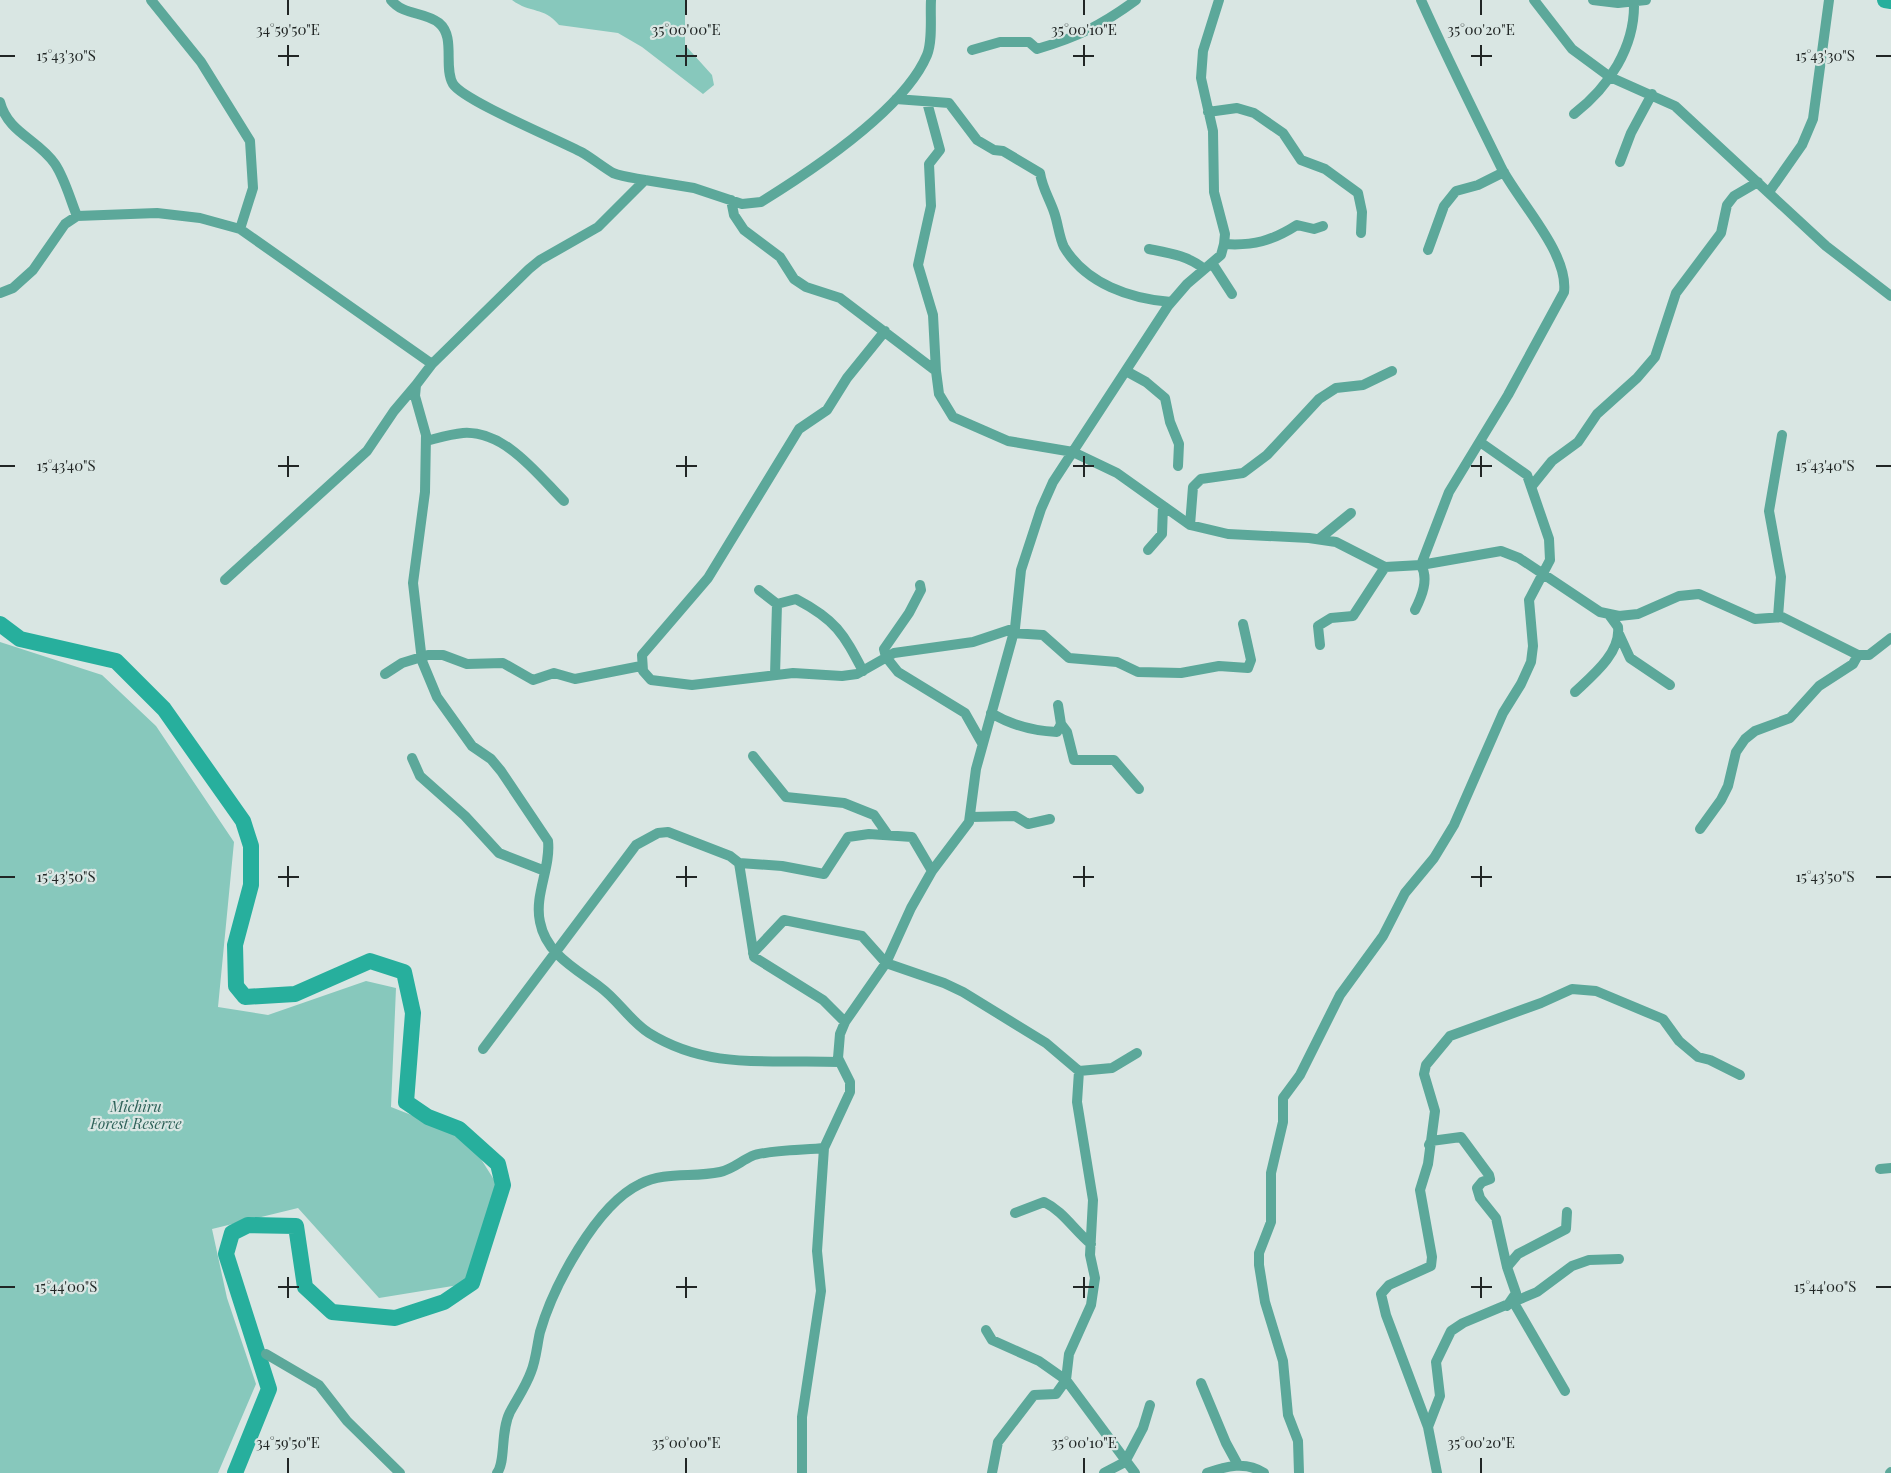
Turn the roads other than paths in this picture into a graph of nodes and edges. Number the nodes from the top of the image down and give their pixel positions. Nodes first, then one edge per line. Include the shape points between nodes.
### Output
1 (151, 0) edge
2 (391, 0) edge
3 (931, 0) edge
4 (1136, 0) edge
5 (1219, 0) edge
6 (1421, 0) edge
7 (1536, 0) edge
8 (1593, 0) edge
9 (1646, 0) edge
10 (1829, 0) edge
11 (1634, 3) junction
12 (972, 50) dead end
13 (1610, 77) junction
14 (1652, 94) junction
15 (896, 99) junction
16 (0, 102) edge
17 (927, 102) junction
18 (1208, 112) junction
19 (1574, 114) dead end
20 (1620, 162) dead end
21 (1503, 172) junction
22 (645, 180) junction
23 (1758, 182) junction
24 (1769, 192) junction
25 (731, 200) junction
26 (78, 216) junction
27 (1323, 226) dead end
28 (240, 229) junction
29 (1361, 232) dead end
30 (1224, 244) junction
31 (1149, 249) dead end
32 (1428, 249) dead end
33 (1208, 266) junction
34 (0, 293) edge
35 (1232, 294) dead end
36 (1891, 296) edge
37 (1171, 302) junction
38 (885, 331) junction
39 (432, 364) junction
40 (1126, 370) junction
41 (936, 371) junction
42 (1392, 371) dead end
43 (416, 385) junction
44 (1782, 435) dead end
45 (426, 441) junction
46 (1480, 442) junction
47 (1072, 452) junction
48 (1178, 466) dead end
49 (1531, 487) junction
50 (564, 501) dead end
51 (1163, 506) junction
52 (1351, 513) dead end
53 (1190, 525) junction
54 (1319, 539) junction
55 (1148, 550) dead end
56 (1421, 565) junction
57 (1385, 567) junction
58 (1544, 575) junction
59 (225, 579) dead end
60 (920, 585) dead end
61 (759, 590) dead end
62 (777, 604) junction
63 (1415, 609) dead end
64 (1610, 616) junction
65 (1778, 617) junction
66 (1243, 624) dead end
67 (1014, 631) junction
68 (1619, 634) junction
69 (1891, 638) edge
70 (1320, 645) dead end
71 (1858, 655) junction
72 (422, 657) junction
73 (886, 657) junction
74 (641, 666) junction
75 (863, 671) junction
76 (385, 674) dead end
77 (775, 675) junction
78 (1670, 685) dead end
79 (1575, 692) dead end
80 (1058, 705) dead end
81 (991, 713) junction
82 (1061, 724) junction
83 (982, 743) junction
84 (753, 756) dead end
85 (412, 758) dead end
86 (1138, 789) dead end
87 (971, 817) junction
88 (1050, 819) dead end
89 (1700, 829) dead end
90 (888, 835) junction
91 (739, 863) junction
92 (545, 871) junction
93 (932, 871) junction
94 (753, 953) junction
95 (556, 954) junction
96 (886, 963) junction
97 (845, 1022) junction
98 (483, 1049) dead end
99 (1137, 1053) dead end
100 (839, 1062) junction
101 (1079, 1071) junction
102 (1740, 1075) dead end
103 (1432, 1129) junction
104 (1440, 1138) junction
105 (1429, 1145) junction
106 (825, 1148) junction
107 (1567, 1212) dead end
108 (1015, 1213) dead end
109 (1090, 1244) junction
110 (1619, 1259) dead end
111 (1506, 1267) junction
112 (1510, 1305) junction
113 (986, 1330) dead end
114 (266, 1354) dead end
115 (1066, 1380) junction
116 (1201, 1383) dead end
117 (1565, 1391) dead end
118 (1150, 1406) dead end
119 (1428, 1427) junction
120 (1125, 1462) junction
121 (1238, 1465) junction
122 (400, 1473) edge
123 (497, 1473) edge
124 (802, 1473) edge
125 (992, 1473) edge
126 (1104, 1473) edge
127 (1135, 1473) edge
128 (1207, 1473) edge
129 (1264, 1473) edge
130 (1299, 1473) edge
131 (1437, 1473) edge

1 - 28 street via 201,62 250,141 253,189
2 - 22 street via 403,11 439,22 446,30 453,84 462,93 613,172
3 - 15 street via 928,53
4 - 12 street via 1108,22 1037,49 1029,42 1000,42
5 - 18 street via 1201,59
6 - 21 street
7 - 13 street via 1572,49
8 - 11 street
9 - 11 street
10 - 24 street via 1813,119 1802,145
11 - 13 street via 1633,31
13 - 14 street
13 - 19 street
14 - 20 street
14 - 23 street via 1675,106
15 - 17 street
15 - 25 street via 819,166 771,196 750,204
16 - 26 street via 7,121 39,146 55,165
17 - 37 street via 950,103 977,140 1040,173 1041,186 1047,191 1063,245 1076,263 1112,288 1148,300
17 - 41 street via 940,150 929,164 931,206 918,265 933,315
18 - 29 street via 1243,108 1283,133 1301,160 1325,169 1358,193
18 - 30 street via 1215,155 1214,192
21 - 32 street via 1456,191 1444,206
21 - 46 street via 1548,243 1565,283 1564,292
22 - 25 street via 694,188
22 - 39 street via 598,227 534,264
23 - 24 street
23 - 49 street via 1734,196 1727,205 1721,233 1676,293 1655,357 1597,414 1578,442 1552,460
24 - 36 street via 1826,246
25 - 38 street via 734,215 744,230 780,257 794,279 840,298
26 - 28 street via 158,213 200,218
26 - 34 street via 65,224 33,270 13,288
27 - 30 street via 1314,229 1297,225 1265,242 1246,246
28 - 39 street
30 - 33 street via 1221,255
31 - 33 street
33 - 35 street
33 - 37 street
37 - 40 street
38 - 41 street
38 - 74 street via 847,378 828,410 799,429 708,578 642,656
39 - 43 street
40 - 47 street
40 - 48 street via 1165,398 1179,444
41 - 47 street via 939,394 953,417 1008,441
42 - 53 street via 1363,385 1336,388 1319,399 1267,455 1243,473 1201,479 1194,487
43 - 45 street
43 - 59 street via 367,451
44 - 65 street via 1769,511 1781,577
45 - 50 street via 464,433 493,439 520,456
45 - 72 street via 425,492 413,583
46 - 49 street via 1527,475
46 - 56 street via 1449,492
47 - 51 street via 1117,473
47 - 67 street via 1041,509 1021,570
49 - 58 street via 1549,539 1550,560
51 - 53 street
51 - 55 street via 1162,534
52 - 54 street
53 - 54 street via 1228,534
54 - 57 street via 1336,542
56 - 57 street
56 - 58 street via 1501,551
56 - 63 street via 1424,586
57 - 70 street via 1353,616 1331,618 1318,626
58 - 64 street
58 - 130 street via 1529,600 1531,662 1494,733 1454,825 1434,858 1405,893 1383,936 1341,995 1300,1075 1282,1098 1283,1122 1271,1173 1271,1222 1259,1253 1259,1265 1265,1302 1283,1360 1288,1415 1298,1441
60 - 73 street via 909,613 884,649
61 - 62 street
62 - 75 street via 796,599 820,611 842,631
62 - 77 street
64 - 65 street via 1638,614 1699,594 1755,619
64 - 68 street
65 - 71 street
66 - 67 street via 1251,660 1248,668 1219,666 1181,673 1138,672 1117,662 1069,658 1043,635
67 - 73 street
67 - 81 street
68 - 78 street via 1630,658
68 - 79 street via 1615,647 1597,671
69 - 71 street via 1869,655
71 - 89 street via 1853,664 1819,686 1790,718 1755,731 1745,739 1736,752 1728,786
72 - 74 street via 443,655 467,664 503,663 533,680 554,673 575,679
72 - 76 street
72 - 92 street via 447,714 472,746 501,771 548,841
73 - 75 street
73 - 83 street via 898,672 965,713
74 - 77 street via 651,680 692,685
75 - 77 street via 842,676
80 - 82 street
81 - 82 street via 1005,722 1036,731 1057,732
81 - 83 street
82 - 86 street via 1074,760 1114,760
83 - 87 street
84 - 90 street via 786,797 844,803 874,815
85 - 92 street via 420,776 499,853
87 - 88 street via 1015,816 1028,824
87 - 93 street via 967,828
90 - 91 street via 848,837 824,874
90 - 93 street via 912,837
91 - 94 street
91 - 95 street via 669,832 649,837 636,845
92 - 95 street via 539,920 544,938
93 - 96 street
94 - 96 street via 784,920 862,936
94 - 97 street via 768,968 824,1000
95 - 98 street
95 - 100 street via 609,994 647,1032 682,1051 747,1061
96 - 97 street
96 - 101 street via 963,992 1046,1043
97 - 100 street via 838,1044
99 - 101 street via 1112,1068
100 - 106 street via 850,1082 850,1092
101 - 109 street via 1077,1102 1094,1200
102 - 103 street via 1698,1057 1679,1041 1663,1019 1596,991 1572,989 1450,1036 1426,1065 1424,1074 1435,1111
103 - 104 street
103 - 105 street
104 - 105 street
104 - 111 street via 1461,1137 1489,1175 1491,1179 1478,1188 1480,1198 1496,1218
105 - 119 street via 1420,1190 1431,1266 1389,1285 1381,1294
106 - 123 street via 754,1155 724,1171 661,1176 624,1193 569,1266 551,1303 540,1331 532,1371 505,1422 502,1463
106 - 124 street via 817,1251 822,1291 802,1417
107 - 111 street via 1566,1229 1518,1254
108 - 109 street via 1044,1202 1060,1209 1072,1228
109 - 115 street via 1095,1278 1091,1305 1069,1354
110 - 112 street via 1589,1260 1572,1266 1537,1292
111 - 112 street via 1516,1293
112 - 117 street
112 - 119 street via 1462,1323 1444,1341 1434,1369 1440,1396
113 - 115 street via 992,1340 1039,1361
114 - 122 street via 319,1385 347,1420
115 - 120 street
115 - 125 street via 1056,1394 1034,1395 998,1442
116 - 121 street
118 - 120 street
119 - 131 street
120 - 126 street
120 - 127 street
121 - 128 street
121 - 129 street

